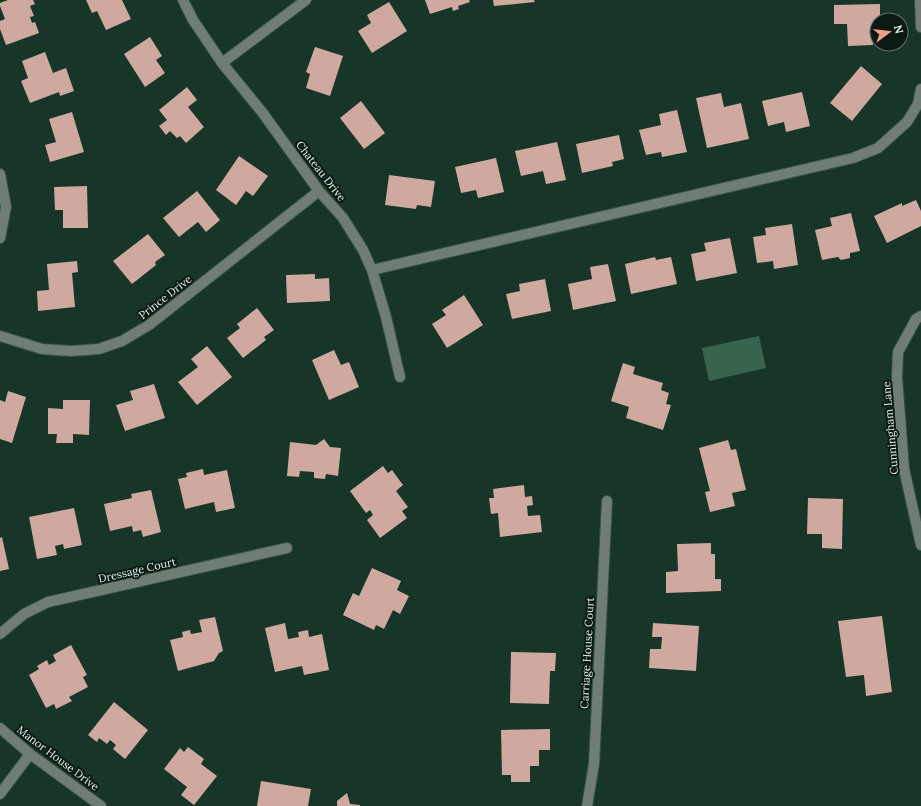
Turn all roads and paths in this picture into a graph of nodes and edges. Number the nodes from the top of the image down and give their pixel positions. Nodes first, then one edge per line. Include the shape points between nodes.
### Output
1 (183, 0) edge
2 (306, 0) edge
3 (920, 0) edge
4 (921, 27) edge
5 (222, 63) junction
6 (921, 89) edge
7 (0, 174) edge
8 (319, 191) junction
9 (0, 238) edge
10 (372, 270) junction
11 (921, 316) edge
12 (0, 336) edge
13 (400, 378) dead end
14 (607, 501) dead end
15 (921, 545) edge
16 (288, 548) dead end
17 (0, 634) edge
18 (0, 728) edge
19 (30, 754) junction
20 (0, 794) edge
21 (101, 806) edge
22 (587, 806) edge

1 - 5 street, Chateau Drive via 193,20
2 - 5 street
3 - 4 street
5 - 8 street, Chateau Drive via 262,112
6 - 10 street via 918,104 907,122 878,148 853,158
7 - 9 street via 6,207
8 - 10 street, Chateau Drive via 343,218
8 - 12 street, Prince Drive via 148,326 122,341 99,349 71,351 42,349
10 - 13 street, Chateau Drive
11 - 15 street, Cunningham Lane via 916,319 898,352 897,377 904,469
14 - 22 street, Carriage House Court via 594,764
16 - 17 street, Dressage Court via 48,602 24,614
18 - 19 street, Manor House Drive
19 - 20 street
19 - 21 street, Manor House Drive

